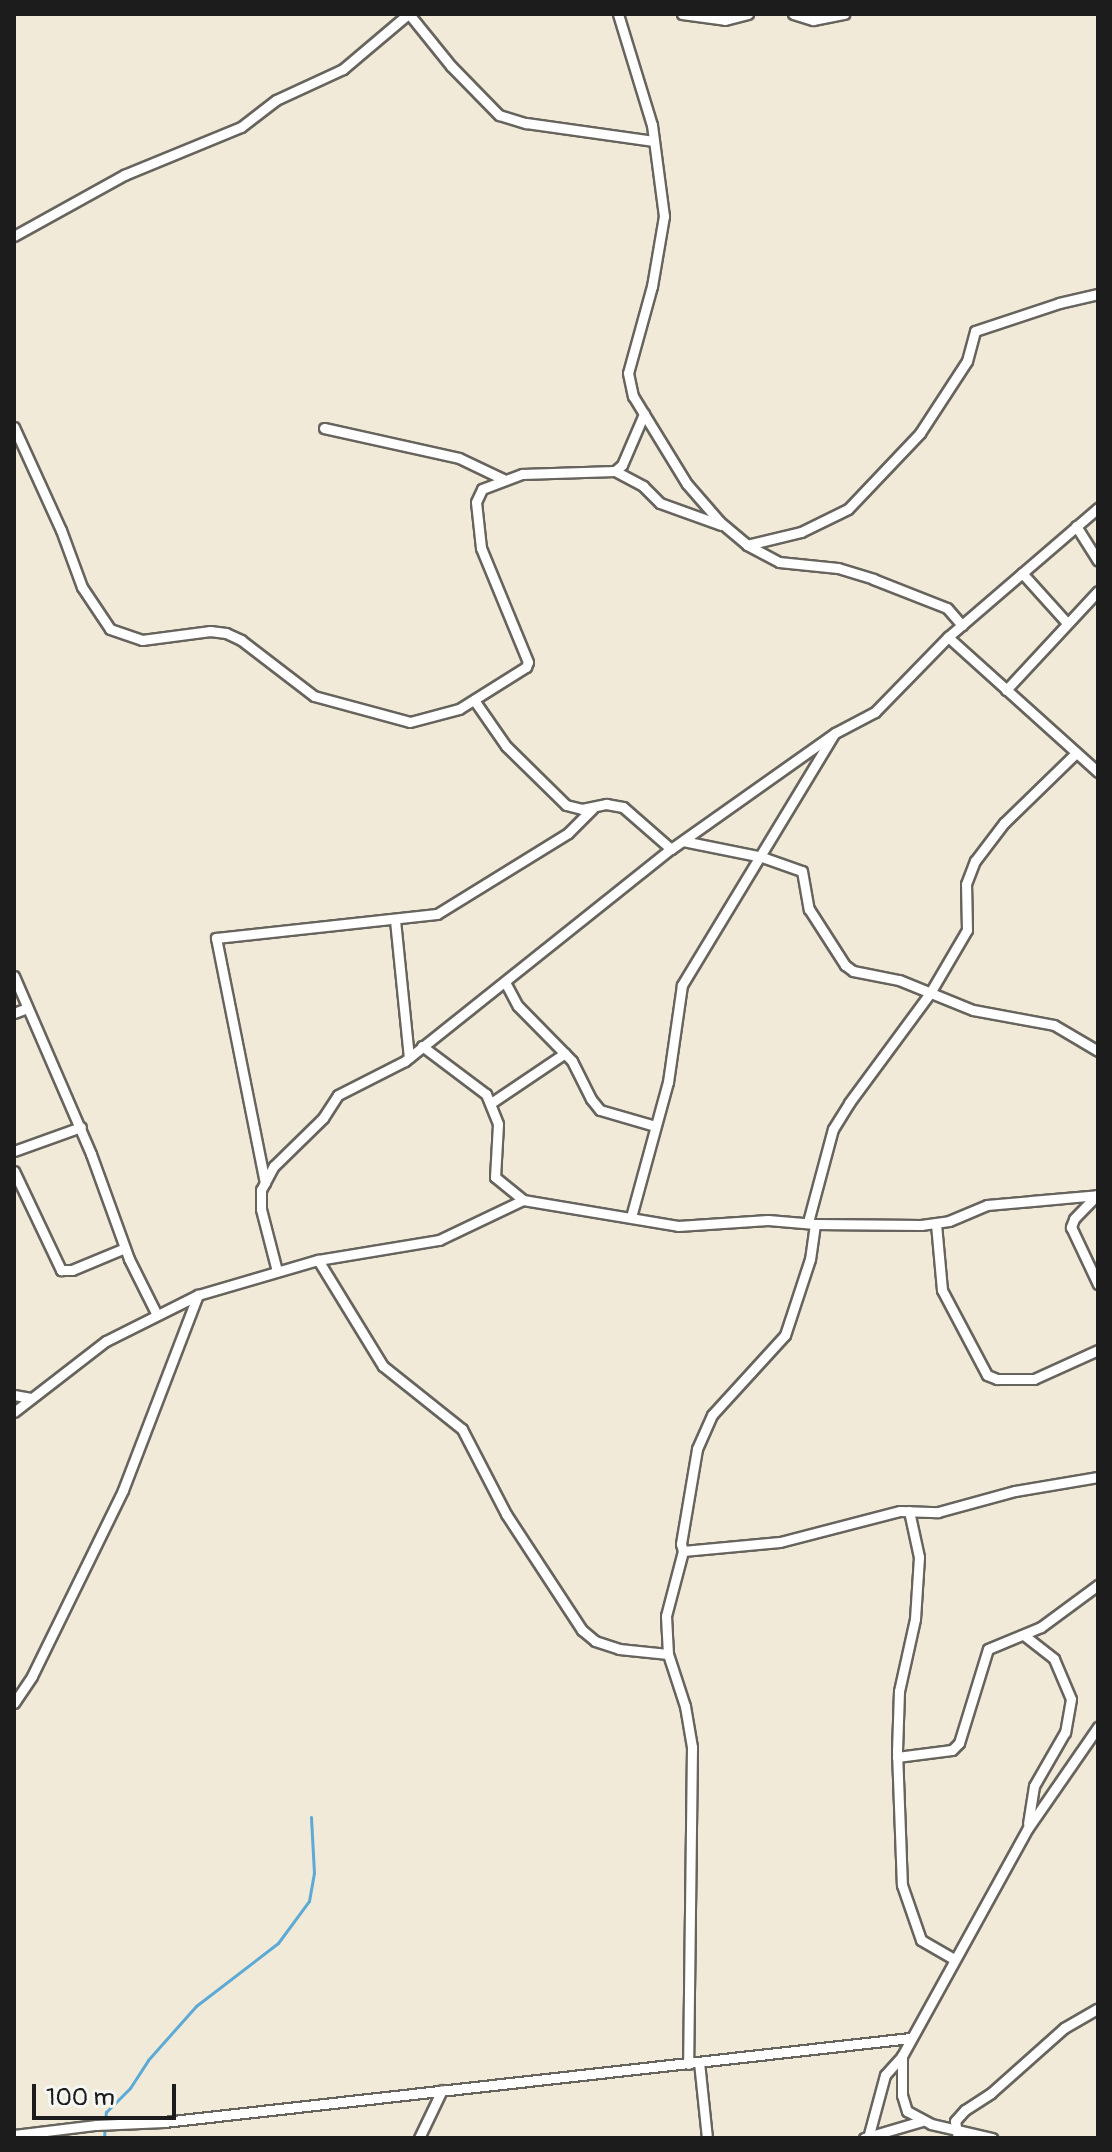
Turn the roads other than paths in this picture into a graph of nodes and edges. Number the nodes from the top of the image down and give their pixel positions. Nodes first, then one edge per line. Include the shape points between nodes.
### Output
1 (408, 14) edge
2 (618, 14) edge
3 (682, 14) edge
4 (748, 14) edge
5 (793, 14) edge
6 (844, 14) edge
7 (654, 141) junction
8 (14, 236) edge
9 (1098, 294) edge
10 (644, 414) junction
11 (14, 427) edge
12 (324, 428) dead end
13 (615, 471) junction
14 (503, 479) junction
15 (1098, 508) edge
16 (725, 526) junction
17 (1076, 526) junction
18 (747, 545) junction
19 (1098, 561) edge
20 (1022, 573) junction
21 (1098, 591) edge
22 (1067, 623) junction
23 (962, 625) junction
24 (948, 637) junction
25 (1006, 690) junction
26 (474, 700) junction
27 (835, 733) junction
28 (1076, 753) junction
29 (1098, 772) edge
30 (593, 808) junction
31 (683, 841) junction
32 (671, 849) junction
33 (762, 857) junction
34 (395, 920) junction
35 (14, 976) edge
36 (505, 982) junction
37 (930, 993) junction
38 (27, 1008) junction
39 (14, 1013) edge
40 (422, 1046) junction
41 (1098, 1051) edge
42 (565, 1053) junction
43 (409, 1057) junction
44 (491, 1103) junction
45 (655, 1126) junction
46 (81, 1127) junction
47 (14, 1151) edge
48 (14, 1171) edge
49 (265, 1183) junction
50 (1097, 1195) edge
51 (523, 1200) junction
52 (631, 1217) junction
53 (812, 1223) junction
54 (936, 1224) junction
55 (125, 1248) junction
56 (318, 1260) junction
57 (277, 1271) junction
58 (1098, 1284) edge
59 (198, 1295) junction
60 (156, 1313) junction
61 (1098, 1350) edge
62 (14, 1395) edge
63 (31, 1398) junction
64 (14, 1412) edge
65 (1098, 1477) edge
66 (909, 1511) junction
67 (683, 1551) junction
68 (1098, 1585) edge
69 (1025, 1636) junction
70 (668, 1654) junction
71 (14, 1703) edge
72 (1098, 1727) edge
73 (897, 1757) junction
74 (1028, 1828) junction
75 (954, 1959) junction
76 (1098, 2008) edge
77 (910, 2038) junction
78 (902, 2056) junction
79 (693, 2063) junction
80 (442, 2090) junction
81 (922, 2121) junction
82 (954, 2127) junction
83 (14, 2135) edge
84 (419, 2138) edge
85 (707, 2138) edge
86 (867, 2138) edge
87 (958, 2138) edge
88 (992, 2138) edge

1 - 7 street via 499,115
1 - 8 street via 343,69 276,100 241,127 124,175
2 - 7 street
3 - 4 street via 725,20
5 - 6 street via 813,20
7 - 10 street via 664,216 627,381
9 - 18 street via 975,331 967,361 914,441 848,509 801,532
10 - 13 street
10 - 16 street via 687,484
11 - 26 street via 82,587 110,629 142,640 210,631 234,636 314,696 400,721 427,719
12 - 14 street via 459,458
13 - 14 street
13 - 16 street via 643,486 660,503
14 - 26 street via 478,495 480,537 528,662 523,671
15 - 17 street
16 - 18 street
17 - 19 street
17 - 20 street
18 - 23 street via 779,562 838,568 873,579 947,608
20 - 22 street
20 - 23 street
21 - 22 street
22 - 25 street
23 - 24 street
24 - 25 street
24 - 27 street via 875,712
25 - 28 street
26 - 30 street via 506,746 566,805
27 - 31 street
27 - 33 street
28 - 29 street
28 - 37 street via 1004,823 975,861 966,884 967,930
30 - 32 street via 623,807
30 - 34 street via 568,833 450,907
31 - 32 street
31 - 33 street
32 - 36 street
33 - 37 street via 802,871 809,909 845,965
33 - 45 street via 682,985 668,1082
34 - 43 street
34 - 49 street via 216,938
35 - 38 street
36 - 40 street
36 - 42 street via 518,1006
37 - 41 street via 973,1010 1054,1025
37 - 53 street via 833,1129
38 - 39 street
38 - 46 street
40 - 43 street
40 - 44 street
42 - 44 street
42 - 45 street via 600,1110
43 - 49 street via 338,1095
44 - 51 street via 498,1124 495,1177
45 - 52 street
46 - 47 street
46 - 55 street
48 - 55 street via 61,1270
49 - 57 street via 261,1209
50 - 54 street via 975,1207
50 - 58 street via 1071,1227
51 - 52 street
51 - 56 street via 439,1240
52 - 53 street via 687,1226 768,1220
53 - 54 street
53 - 67 street via 810,1259 785,1335 718,1407 697,1449
54 - 61 street via 942,1290 987,1375 1034,1379
55 - 60 street
56 - 57 street
56 - 70 street via 383,1366 462,1429 506,1514 582,1630 619,1649
57 - 59 street
59 - 60 street
59 - 71 street via 123,1490
60 - 63 street via 106,1341
62 - 63 street
63 - 64 street
65 - 66 street via 1015,1491 945,1511
66 - 67 street via 780,1542
66 - 73 street via 919,1557 915,1619 899,1691
67 - 70 street via 666,1616
68 - 69 street
69 - 73 street via 988,1649 959,1743 952,1750
69 - 74 street via 1054,1659 1071,1699 1065,1732 1034,1786
70 - 79 street via 692,1747
72 - 74 street
73 - 75 street via 904,1893 921,1940
74 - 75 street
75 - 77 street
76 - 82 street via 1064,2028 965,2110
77 - 78 street
77 - 79 street
78 - 81 street via 904,2104
78 - 86 street via 881,2084
79 - 80 street
79 - 85 street
80 - 83 street
80 - 84 street
81 - 82 street
81 - 86 street
82 - 87 street
82 - 88 street

